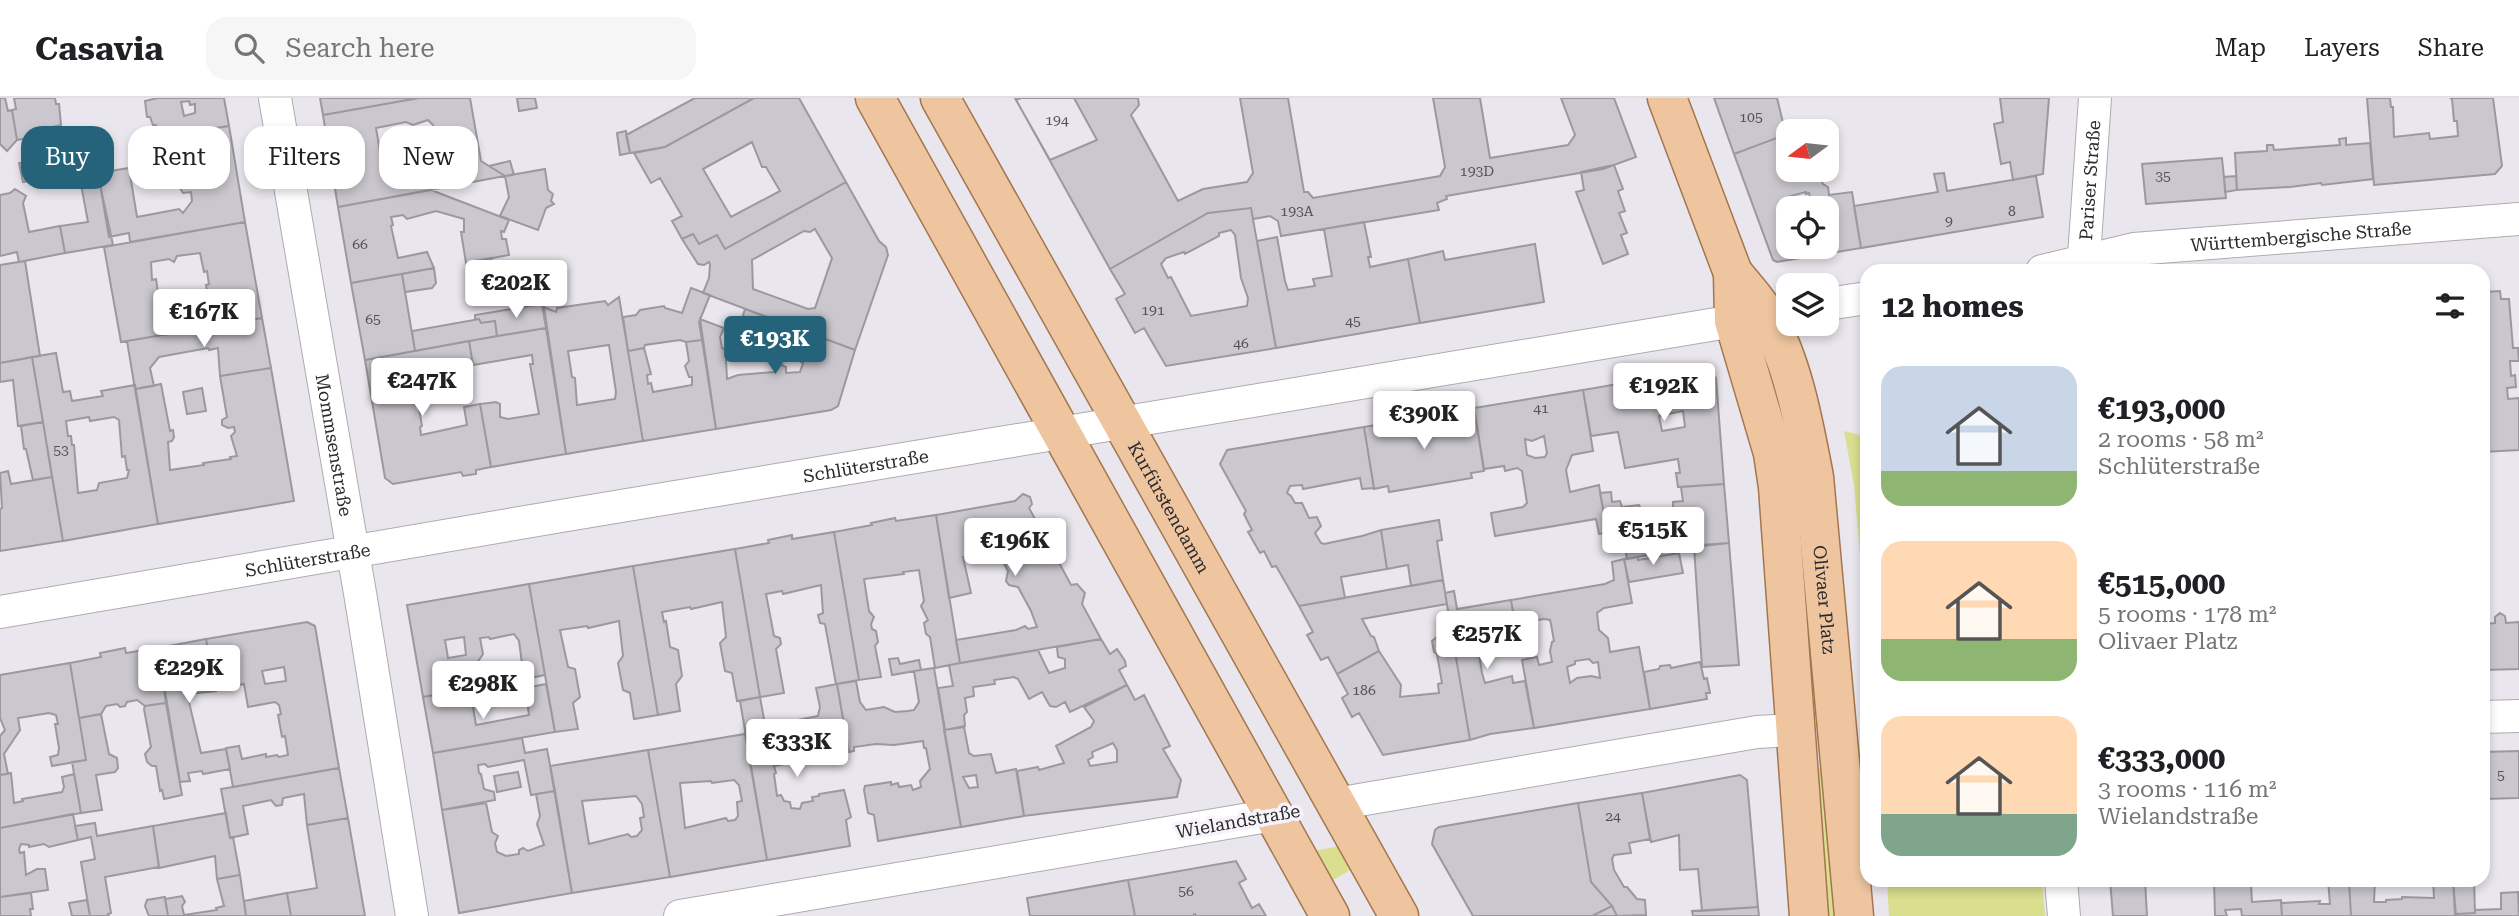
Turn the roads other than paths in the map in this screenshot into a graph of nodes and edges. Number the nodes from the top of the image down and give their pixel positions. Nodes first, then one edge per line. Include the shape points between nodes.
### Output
1 (275, 98) edge
2 (875, 98) edge
3 (940, 98) edge
4 (1667, 98) edge
5 (2095, 98) edge
6 (2519, 219) edge
7 (2083, 264) edge
8 (2089, 264) edge
9 (1860, 299) edge
10 (1839, 302) edge
11 (1763, 315) edge
12 (1121, 423) junction
13 (1059, 433) junction
14 (353, 553) junction
15 (0, 612) edge
16 (2519, 716) edge
17 (2490, 717) edge
18 (1797, 730) junction
19 (1336, 804) junction
20 (1273, 815) junction
21 (2062, 887) edge
22 (412, 916) edge
23 (680, 916) edge
24 (1329, 916) edge
25 (1399, 916) edge
26 (1809, 916) edge
27 (1854, 916) edge
28 (2064, 916) edge

1 - 14 street, Mommsenstraße
2 - 13 main road
3 - 12 main road, Kurfürstendamm
4 - 11 main road via 1733,273
5 - 7 street, Pariser Straße
6 - 8 street, Württembergische Straße via 2134,249
9 - 10 street
11 - 12 street, Schlüterstraße
11 - 18 main road
11 - 27 main road, Olivaer Platz via 1787,366 1814,477
12 - 13 street, Schlüterstraße
12 - 19 main road, Kurfürstendamm
13 - 14 street, Schlüterstraße
13 - 20 main road
14 - 15 street, Schlüterstraße
14 - 22 street, Mommsenstraße
16 - 17 street
18 - 19 street, Wielandstraße via 1757,732
18 - 26 main road
19 - 20 main road, Wielandstraße
19 - 25 main road, Kurfürstendamm
20 - 23 street, Wielandstraße
20 - 24 main road
21 - 28 street

